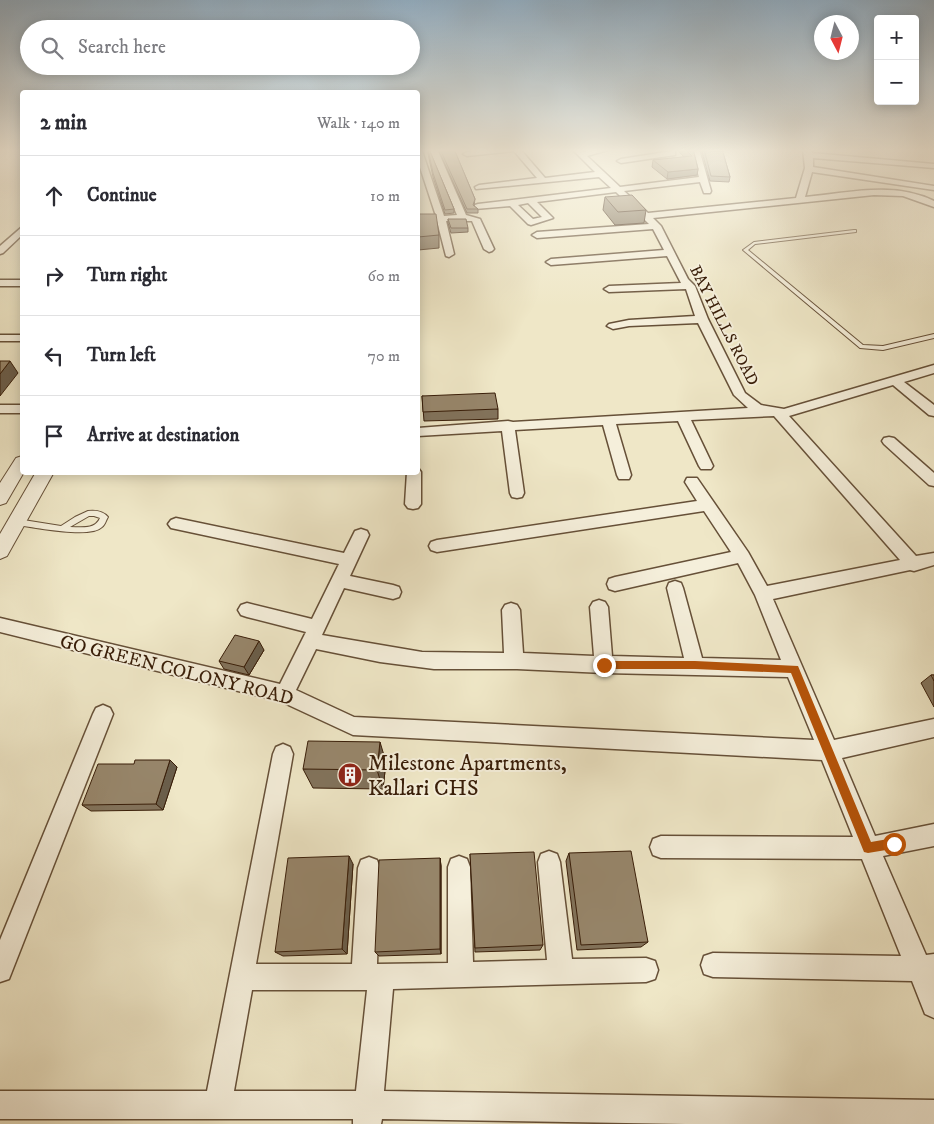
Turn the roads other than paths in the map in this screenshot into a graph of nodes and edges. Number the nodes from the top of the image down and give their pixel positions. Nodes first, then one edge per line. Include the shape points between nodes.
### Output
1 (435, 201) edge
2 (455, 201) edge
3 (526, 201) edge
4 (530, 201) edge
5 (633, 201) edge
6 (786, 201) edge
7 (512, 203) junction
8 (478, 207) edge
9 (650, 216) junction
10 (462, 217) junction
11 (441, 219) junction
12 (420, 220) edge
13 (656, 226) junction
14 (854, 231) dead end
15 (20, 232) edge
16 (537, 235) dead end
17 (2, 248) edge
18 (489, 249) dead end
19 (669, 253) junction
20 (448, 254) dead end
21 (551, 262) dead end
22 (0, 283) edge
23 (20, 283) edge
24 (690, 286) junction
25 (609, 289) dead end
26 (702, 319) junction
27 (602, 320) dead end
28 (934, 336) edge
29 (0, 338) edge
30 (20, 338) edge
31 (934, 369) edge
32 (894, 380) junction
33 (0, 409) edge
34 (20, 409) edge
35 (773, 412) junction
36 (934, 412) edge
37 (683, 416) junction
38 (608, 420) junction
39 (508, 425) junction
40 (420, 432) edge
41 (889, 441) dead end
42 (20, 465) edge
43 (706, 466) dead end
44 (43, 475) edge
45 (414, 475) edge
46 (624, 475) dead end
47 (934, 481) edge
48 (692, 482) dead end
49 (517, 493) dead end
50 (0, 498) edge
51 (413, 504) dead end
52 (708, 506) junction
53 (17, 522) junction
54 (176, 524) dead end
55 (63, 528) junction
56 (362, 535) dead end
57 (437, 546) dead end
58 (0, 551) edge
59 (742, 556) junction
60 (934, 559) edge
61 (349, 560) junction
62 (914, 565) junction
63 (339, 580) junction
64 (615, 584) dead end
65 (675, 588) dead end
66 (393, 592) dead end
67 (764, 594) junction
68 (599, 607) dead end
69 (247, 610) dead end
70 (511, 610) dead end
71 (0, 624) edge
72 (313, 633) junction
73 (514, 661) junction
74 (604, 665) junction
75 (695, 665) junction
76 (794, 669) junction
77 (286, 694) junction
78 (103, 714) dead end
79 (934, 728) edge
80 (829, 751) junction
81 (283, 754) dead end
82 (934, 835) edge
83 (661, 847) dead end
84 (868, 848) junction
85 (549, 862) dead end
86 (459, 867) dead end
87 (369, 868) dead end
88 (713, 965) dead end
89 (927, 968) edge
90 (0, 970) edge
91 (646, 970) dead end
92 (561, 973) junction
93 (461, 975) junction
94 (241, 977) junction
95 (372, 977) junction
96 (934, 1005) edge
97 (0, 1105) edge
98 (218, 1105) junction
99 (368, 1114) edge
100 (934, 1114) edge
101 (889, 1119) edge

1 - 11 street
2 - 10 street
3 - 7 street
4 - 7 street via 549,218 530,222
5 - 9 street, BAY HILLS ROAD
6 - 9 street
7 - 8 street
9 - 13 street, BAY HILLS ROAD
9 - 24 street via 658,220 693,278
10 - 11 street
10 - 18 street via 478,221
11 - 12 street
11 - 20 street
13 - 16 street
13 - 19 street, BAY HILLS ROAD
14 - 28 lane via 754,243 745,250 862,346 883,348
15 - 17 street
19 - 21 street
19 - 24 street, BAY HILLS ROAD
22 - 23 street
24 - 25 street
24 - 26 street, BAY HILLS ROAD
26 - 27 street via 629,323 616,330
26 - 35 street, BAY HILLS ROAD via 740,394 756,408
29 - 30 street
31 - 32 street
32 - 35 street via 794,410
32 - 36 street
33 - 34 street
35 - 37 street
35 - 62 street
37 - 38 street
37 - 43 street
38 - 39 street
38 - 46 street
39 - 40 street
39 - 49 street
41 - 47 street
42 - 50 street
44 - 53 street
45 - 51 street
48 - 52 street
52 - 57 street
52 - 59 street
53 - 55 lane
53 - 58 street
54 - 61 street
55 - 55 lane via 94,513 104,517 99,526 91,530
56 - 61 street
59 - 64 street
59 - 67 street
60 - 62 street
61 - 63 street
62 - 67 street
63 - 66 street
63 - 72 street
65 - 75 street
67 - 76 street
68 - 74 street
69 - 72 street
70 - 73 street
71 - 77 street, GO GREEN COLONY ROAD
72 - 73 street via 362,652 424,660
72 - 77 street
73 - 74 street
74 - 75 street
75 - 76 street
76 - 80 street
77 - 80 street, GO GREEN COLONY ROAD via 353,726
78 - 90 street
79 - 80 street, GO GREEN COLONY ROAD
80 - 84 street
81 - 94 street
82 - 84 street
83 - 84 street
84 - 89 street
85 - 92 street
86 - 93 street
87 - 95 street
88 - 89 street
89 - 96 street
91 - 92 street
92 - 93 street
93 - 95 street
94 - 95 street
94 - 98 street
95 - 99 street
97 - 98 street
98 - 99 street
99 - 101 street
100 - 101 street

